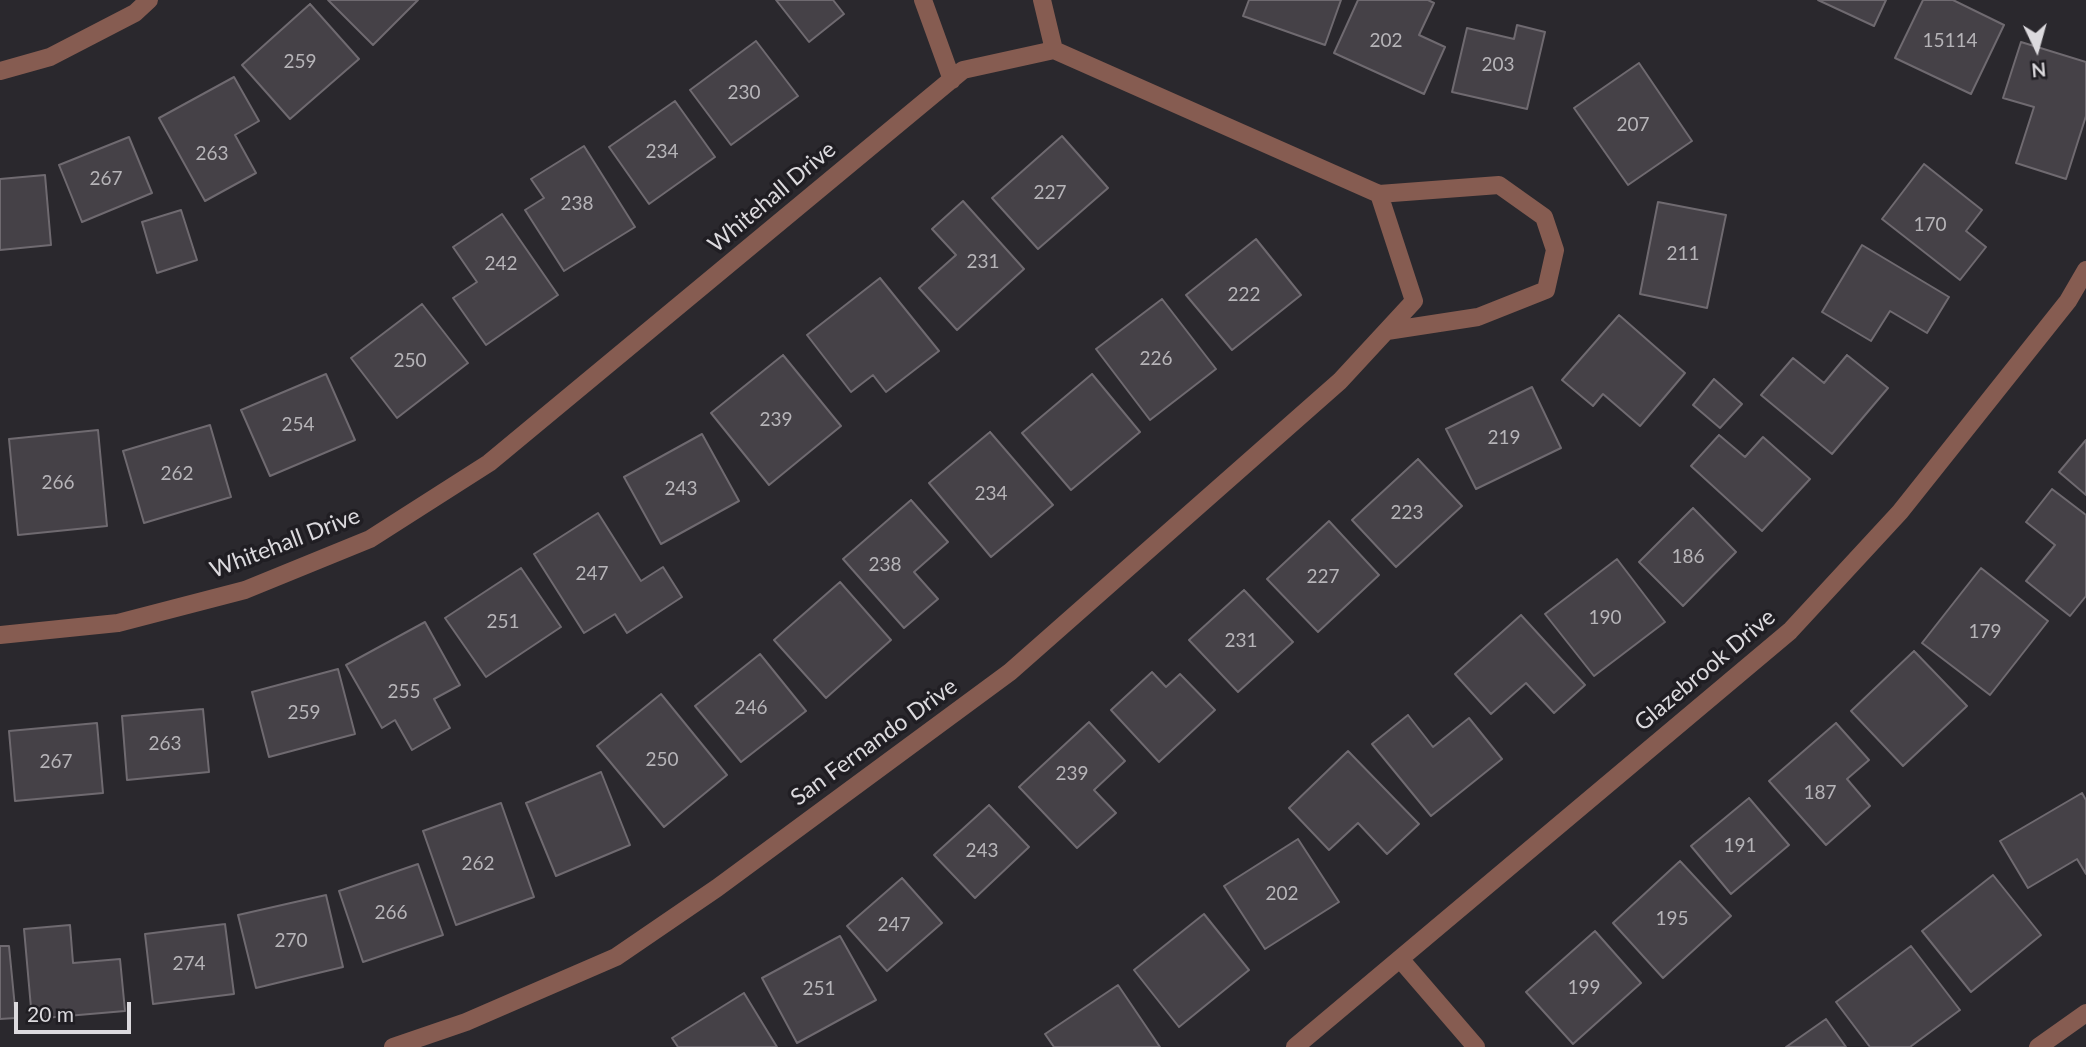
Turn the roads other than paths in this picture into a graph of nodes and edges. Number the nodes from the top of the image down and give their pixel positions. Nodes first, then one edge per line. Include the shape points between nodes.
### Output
1 (149, 0) edge
2 (923, 0) edge
3 (1042, 0) edge
4 (1054, 50) junction
5 (0, 71) edge
6 (952, 80) junction
7 (1378, 194) junction
8 (2086, 270) edge
9 (1387, 331) junction
10 (0, 635) edge
11 (1401, 960) junction
12 (2086, 1013) edge
13 (393, 1047) edge
14 (1295, 1047) edge
15 (1476, 1047) edge
16 (2039, 1047) edge

1 - 5 street via 135,13 50,57
2 - 6 street
3 - 4 street
4 - 6 street, Whitehall Drive via 963,70
4 - 7 street
6 - 10 street, Whitehall Drive via 489,463 370,539 244,590 118,622
7 - 9 street via 1414,301
7 - 9 street via 1499,185 1544,217 1555,250 1546,290 1478,317
8 - 11 street, Glazebrook Drive via 2068,301 1900,512 1790,631
9 - 13 street, San Fernando Drive via 1329,391 1010,672 718,888 616,957 466,1022
11 - 14 street, Glazebrook Drive
11 - 15 street
12 - 16 street

